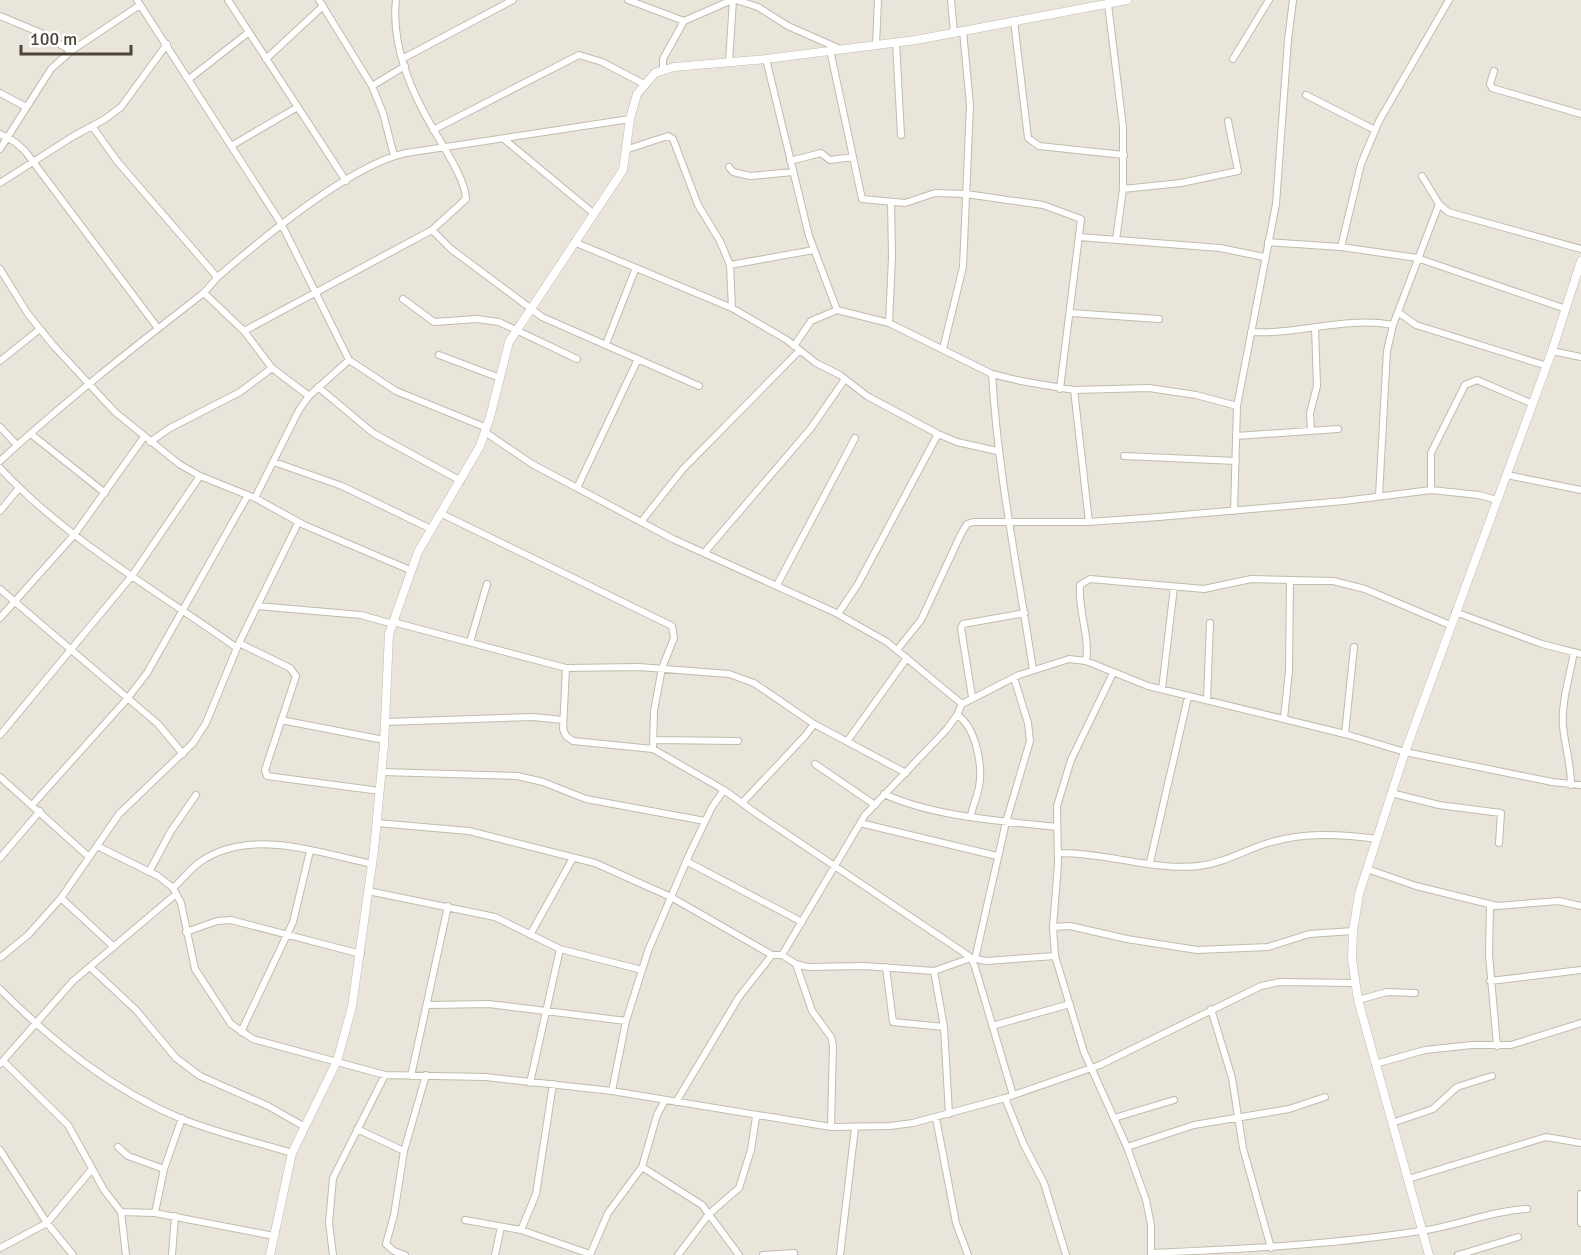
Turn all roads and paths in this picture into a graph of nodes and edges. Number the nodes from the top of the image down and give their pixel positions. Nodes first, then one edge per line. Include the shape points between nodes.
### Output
1 (228, 0) edge
2 (396, 0) edge
3 (513, 0) edge
4 (628, 0) edge
5 (733, 0) edge
6 (878, 0) edge
7 (951, 0) edge
8 (1127, 0) edge
9 (1269, 0) edge
10 (1293, 0) edge
11 (1449, 0) edge
12 (139, 3) edge
13 (321, 3) edge
14 (1108, 4) junction
15 (0, 16) edge
16 (684, 21) junction
17 (1014, 21) junction
18 (963, 31) junction
19 (249, 32) junction
20 (954, 33) junction
21 (896, 42) junction
22 (166, 44) junction
23 (876, 44) junction
24 (840, 49) junction
25 (830, 50) junction
26 (71, 51) junction
27 (266, 59) junction
28 (402, 59) junction
29 (766, 59) junction
30 (1233, 59) dead end
31 (729, 62) junction
32 (405, 66) junction
33 (663, 70) junction
34 (1494, 71) dead end
35 (189, 79) junction
36 (644, 84) junction
37 (372, 86) junction
38 (0, 93) edge
39 (1306, 95) dead end
40 (26, 107) junction
41 (296, 108) junction
42 (1581, 114) edge
43 (630, 119) junction
44 (1228, 122) dead end
45 (92, 126) junction
46 (433, 130) junction
47 (1375, 130) junction
48 (901, 135) dead end
49 (3, 136) edge
50 (504, 139) junction
51 (231, 146) junction
52 (628, 148) junction
53 (0, 149) edge
54 (446, 149) junction
55 (1124, 155) junction
56 (394, 156) junction
57 (853, 158) junction
58 (33, 161) junction
59 (790, 161) junction
60 (729, 167) dead end
61 (793, 172) junction
62 (1422, 176) dead end
63 (346, 181) junction
64 (0, 183) edge
65 (1123, 189) junction
66 (966, 194) junction
67 (891, 202) junction
68 (1439, 204) junction
69 (593, 213) junction
70 (282, 225) junction
71 (432, 230) junction
72 (1079, 237) junction
73 (1116, 240) junction
74 (574, 242) junction
75 (1268, 242) junction
76 (1341, 247) junction
77 (1581, 249) edge
78 (814, 250) junction
79 (1264, 257) junction
80 (1417, 258) junction
81 (1581, 261) edge
82 (730, 265) junction
83 (0, 269) edge
84 (635, 270) junction
85 (217, 277) junction
86 (204, 293) junction
87 (315, 293) junction
88 (403, 299) dead end
89 (732, 308) junction
90 (1566, 309) junction
91 (531, 310) junction
92 (837, 310) junction
93 (1398, 312) junction
94 (1071, 313) junction
95 (1159, 319) dead end
96 (889, 323) junction
97 (1393, 325) junction
98 (157, 327) junction
99 (1314, 327) junction
100 (40, 329) junction
101 (244, 331) junction
102 (516, 331) junction
103 (1251, 332) junction
104 (606, 344) junction
105 (797, 348) junction
106 (943, 349) junction
107 (1552, 351) junction
108 (438, 356) dead end
109 (1581, 357) edge
110 (638, 358) junction
111 (577, 359) dead end
112 (349, 360) junction
113 (0, 361) edge
114 (1546, 366) junction
115 (272, 368) junction
116 (992, 374) junction
117 (500, 378) junction
118 (845, 378) junction
119 (91, 385) junction
120 (699, 386) dead end
121 (318, 387) junction
122 (1060, 388) junction
123 (1074, 390) junction
124 (309, 396) junction
125 (1533, 404) junction
126 (1237, 406) junction
127 (0, 427) edge
128 (1338, 429) dead end
129 (486, 430) junction
130 (1311, 430) junction
131 (31, 434) junction
132 (938, 434) junction
133 (1236, 436) junction
134 (144, 437) junction
135 (855, 438) dead end
136 (150, 442) junction
137 (17, 445) junction
138 (997, 451) junction
139 (1124, 456) dead end
140 (0, 460) edge
141 (1236, 461) junction
142 (274, 462) junction
143 (0, 468) edge
144 (1507, 475) junction
145 (200, 476) junction
146 (461, 481) junction
147 (19, 488) junction
148 (577, 488) junction
149 (1431, 490) junction
150 (1581, 490) edge
151 (105, 493) junction
152 (252, 496) junction
153 (1379, 496) junction
154 (1497, 500) junction
155 (0, 511) edge
156 (1234, 511) junction
157 (442, 514) junction
158 (1008, 521) junction
159 (641, 522) junction
160 (1089, 522) junction
161 (298, 523) junction
162 (431, 530) junction
163 (75, 535) junction
164 (704, 553) junction
165 (410, 570) junction
166 (131, 577) junction
167 (1290, 580) junction
168 (487, 584) dead end
169 (777, 585) junction
170 (1174, 586) junction
171 (0, 589) edge
172 (14, 602) junction
173 (257, 606) junction
174 (184, 610) junction
175 (1455, 612) junction
176 (1025, 613) junction
177 (838, 614) junction
178 (0, 618) edge
179 (393, 623) junction
180 (1210, 623) dead end
181 (1450, 625) junction
182 (470, 642) junction
183 (238, 646) junction
184 (1354, 647) dead end
185 (897, 650) junction
186 (70, 652) junction
187 (1577, 653) edge
188 (907, 658) junction
189 (1086, 661) junction
190 (566, 668) junction
191 (663, 668) junction
192 (1033, 670) junction
193 (1113, 673) junction
194 (1014, 678) junction
195 (1161, 689) junction
196 (972, 697) junction
197 (1188, 697) junction
198 (127, 699) junction
199 (1207, 700) junction
200 (962, 704) junction
201 (957, 715) junction
202 (1284, 718) junction
203 (281, 720) junction
204 (563, 720) junction
205 (385, 722) junction
206 (814, 724) junction
207 (1345, 734) junction
208 (0, 735) edge
209 (384, 740) junction
210 (653, 740) junction
211 (848, 740) junction
212 (738, 741) dead end
213 (653, 749) junction
214 (1405, 752) junction
215 (183, 754) junction
216 (815, 764) dead end
217 (382, 772) junction
218 (906, 773) junction
219 (0, 777) edge
220 (1571, 785) junction
221 (1581, 785) edge
222 (724, 790) junction
223 (380, 791) junction
224 (1391, 793) junction
225 (884, 794) junction
226 (196, 795) dead end
227 (742, 803) junction
228 (33, 804) junction
229 (875, 805) junction
230 (40, 811) junction
231 (971, 815) junction
232 (705, 821) junction
233 (1005, 822) junction
234 (377, 823) junction
235 (860, 824) junction
236 (1057, 827) junction
237 (1377, 839) junction
238 (1499, 843) dead end
239 (97, 846) junction
240 (310, 851) junction
241 (1058, 853) junction
242 (997, 856) junction
243 (89, 857) junction
244 (0, 858) edge
245 (573, 858) junction
246 (686, 861) junction
247 (1150, 862) junction
248 (372, 864) junction
249 (835, 865) junction
250 (1367, 869) junction
251 (149, 872) junction
252 (175, 891) junction
253 (368, 891) junction
254 (671, 897) junction
255 (61, 898) junction
256 (1490, 904) junction
257 (448, 906) junction
258 (1581, 906) edge
259 (801, 922) junction
260 (1053, 927) junction
261 (186, 932) junction
262 (1353, 932) junction
263 (285, 934) junction
264 (530, 935) junction
265 (114, 947) junction
266 (560, 949) junction
267 (361, 954) junction
268 (771, 955) junction
269 (782, 955) junction
270 (1055, 956) junction
271 (0, 958) edge
272 (973, 959) junction
273 (796, 964) junction
274 (90, 967) junction
275 (886, 967) junction
276 (642, 970) junction
277 (1581, 970) edge
278 (934, 971) junction
279 (1490, 981) junction
280 (1355, 983) junction
281 (0, 988) edge
282 (1415, 993) dead end
283 (1358, 1000) junction
284 (1070, 1004) junction
285 (429, 1005) junction
286 (545, 1009) junction
287 (1211, 1009) junction
288 (626, 1021) junction
289 (1581, 1023) edge
290 (35, 1024) junction
291 (992, 1026) junction
292 (944, 1027) junction
293 (242, 1032) junction
294 (1497, 1046) junction
295 (337, 1061) junction
296 (2, 1063) edge
297 (1375, 1064) junction
298 (1090, 1069) junction
299 (385, 1075) junction
300 (411, 1076) junction
301 (426, 1076) junction
302 (1492, 1076) dead end
303 (530, 1083) junction
304 (553, 1084) junction
305 (612, 1091) junction
306 (1013, 1095) junction
307 (1325, 1097) dead end
308 (1005, 1098) junction
309 (665, 1100) junction
310 (1174, 1100) dead end
311 (676, 1102) junction
312 (950, 1114) junction
313 (756, 1117) junction
314 (1240, 1117) junction
315 (182, 1118) junction
316 (936, 1118) junction
317 (1114, 1118) junction
318 (1392, 1123) junction
319 (305, 1127) junction
320 (831, 1127) junction
321 (855, 1128) junction
322 (357, 1129) junction
323 (1581, 1143) edge
324 (118, 1147) dead end
325 (1127, 1147) junction
326 (0, 1150) edge
327 (404, 1152) junction
328 (292, 1153) junction
329 (642, 1167) junction
330 (92, 1169) junction
331 (164, 1170) junction
332 (1408, 1179) junction
333 (1581, 1194) edge
334 (1581, 1199) edge
335 (1527, 1209) dead end
336 (121, 1212) junction
337 (155, 1213) junction
338 (709, 1214) junction
339 (175, 1216) junction
340 (465, 1220) dead end
341 (47, 1223) junction
342 (1581, 1223) edge
343 (501, 1227) junction
344 (521, 1230) junction
345 (1423, 1231) junction
346 (274, 1236) junction
347 (1518, 1237) dead end
348 (1287, 1246) junction
349 (0, 1248) edge
350 (1271, 1248) junction
351 (794, 1253) dead end
352 (590, 1254) edge
353 (1151, 1254) edge
354 (73, 1255) edge
355 (126, 1255) edge
356 (172, 1255) edge
357 (270, 1255) edge
358 (333, 1255) edge
359 (405, 1255) edge
360 (495, 1255) edge
361 (678, 1255) edge
362 (739, 1255) edge
363 (763, 1255) edge
364 (840, 1255) edge
365 (968, 1255) edge
366 (1066, 1255) edge
367 (1286, 1255) edge
368 (1429, 1255) edge
369 (1458, 1255) edge

1 - 19 street
2 - 28 street via 394,19
3 - 28 street
4 - 16 street
5 - 16 street
5 - 24 street via 758,7 788,26
5 - 31 street
6 - 23 street
7 - 20 street
8 - 14 street
9 - 30 street
10 - 75 street via 1276,204
11 - 47 street
12 - 22 street
12 - 26 street
13 - 27 street
13 - 37 street
14 - 17 street
14 - 55 street
15 - 26 street
16 - 33 street via 663,59
17 - 18 street
17 - 55 street via 1028,138 1039,146
18 - 20 street
18 - 66 street via 970,105
19 - 27 street
19 - 35 street
20 - 21 street
21 - 23 street
21 - 48 street
22 - 35 street
22 - 45 street via 121,107
23 - 24 street
24 - 25 street
25 - 29 street
25 - 57 street
26 - 40 street via 51,69
27 - 41 street
28 - 32 street
29 - 31 street
29 - 59 street
31 - 33 street
32 - 37 street
32 - 46 street
33 - 36 street
34 - 42 street via 1492,88
35 - 51 street
36 - 43 street
36 - 46 street via 603,62 579,55
37 - 56 street
38 - 40 street
39 - 47 street
40 - 49 street
41 - 51 street
41 - 63 street
43 - 50 street
43 - 52 street
44 - 65 street via 1239,164 1236,173
45 - 58 street
45 - 85 street via 117,161
46 - 54 street
47 - 76 street via 1361,164
49 - 53 street
49 - 58 street via 15,142
50 - 54 street
50 - 69 street
51 - 70 street
52 - 69 street via 617,182
52 - 82 street via 671,136 698,205
54 - 56 street
54 - 71 street via 466,199
55 - 65 street
56 - 63 street
57 - 59 street via 833,160 821,153
57 - 67 street via 860,198
58 - 64 street
58 - 98 street
59 - 61 street
60 - 61 street via 740,175
61 - 78 street
62 - 68 street
63 - 70 street
65 - 73 street
66 - 67 street via 935,193 918,201
66 - 72 street via 1043,205 1079,217
66 - 106 street via 963,267
67 - 96 street
68 - 77 street via 1448,212
68 - 80 street
69 - 74 street
70 - 85 street
70 - 87 street
71 - 87 street
71 - 91 street
72 - 73 street
72 - 94 street
73 - 79 street via 1220,248
74 - 84 street
74 - 91 street
75 - 76 street
75 - 79 street
76 - 80 street
78 - 82 street
78 - 92 street
79 - 103 street
80 - 90 street
80 - 93 street
81 - 90 street
82 - 89 street
83 - 100 street
84 - 89 street
84 - 104 street
85 - 86 street
86 - 98 street
86 - 101 street
87 - 101 street
87 - 112 street
88 - 102 street via 434,322 489,320
89 - 105 street
90 - 107 street
91 - 102 street
91 - 104 street
92 - 96 street
92 - 105 street via 811,321
93 - 97 street
93 - 114 street via 1416,325
94 - 95 street
94 - 122 street
96 - 106 street
97 - 99 street via 1357,322
97 - 153 street via 1384,371
98 - 119 street
99 - 103 street
99 - 130 street via 1317,386 1310,413
100 - 113 street
100 - 119 street
101 - 115 street
102 - 111 street
102 - 117 street
103 - 126 street
104 - 110 street
105 - 118 street
105 - 159 street via 683,469
106 - 116 street
107 - 109 street
107 - 114 street
108 - 117 street
110 - 120 street
110 - 148 street
112 - 121 street
112 - 129 street via 396,391
114 - 125 street
115 - 124 street
115 - 136 street via 240,392
116 - 122 street
116 - 138 street
117 - 129 street
118 - 132 street via 867,396
118 - 164 street via 811,428
119 - 131 street
119 - 134 street
121 - 124 street
121 - 146 street via 373,433
122 - 123 street
123 - 126 street via 1149,388
123 - 160 street
124 - 142 street
125 - 144 street
125 - 149 street via 1477,380 1469,382 1431,453
126 - 133 street
127 - 137 street
128 - 130 street
129 - 146 street
129 - 148 street via 532,464
130 - 133 street
131 - 137 street
131 - 151 street
132 - 138 street
132 - 177 street
133 - 141 street
134 - 136 street
134 - 151 street
135 - 169 street
136 - 145 street
137 - 140 street
138 - 158 street
139 - 141 street
141 - 156 street
142 - 152 street
142 - 162 street via 342,486
143 - 147 street
144 - 150 street
144 - 154 street
145 - 152 street
145 - 166 street
146 - 157 street
147 - 155 street
147 - 163 street
148 - 159 street
149 - 153 street
149 - 154 street
151 - 163 street
152 - 161 street
152 - 174 street
153 - 156 street
154 - 175 street
156 - 160 street
157 - 162 street
157 - 191 street via 672,626 674,638
158 - 160 street
158 - 176 street
158 - 185 street via 967,524 921,620
159 - 164 street
161 - 165 street
161 - 173 street
162 - 165 street
163 - 166 street
163 - 172 street
164 - 169 street
165 - 179 street
166 - 174 street
166 - 186 street
167 - 170 street via 1251,579 1204,589
167 - 181 street via 1350,584
167 - 202 street
168 - 182 street
169 - 177 street
170 - 189 street via 1083,581 1079,597 1088,646
170 - 195 street
171 - 172 street
172 - 178 street
172 - 186 street
173 - 179 street via 353,614
173 - 183 street
174 - 183 street
174 - 198 street
175 - 181 street
175 - 187 street
176 - 192 street
176 - 196 street via 963,624
177 - 185 street
179 - 182 street
179 - 205 street via 387,652
180 - 199 street
181 - 214 street
182 - 190 street
183 - 203 street via 296,676
183 - 215 street via 206,723
184 - 207 street
185 - 188 street
186 - 198 street
186 - 208 street
187 - 220 street via 1563,713
188 - 200 street
188 - 211 street
189 - 192 street via 1069,659
189 - 193 street
190 - 191 street
190 - 204 street
191 - 206 street via 709,671 754,683
191 - 210 street
192 - 194 street
193 - 195 street
193 - 236 street via 1071,760 1057,806
194 - 196 street
194 - 233 street via 1030,741
195 - 197 street
196 - 200 street
197 - 199 street
197 - 247 street
198 - 215 street via 158,724
198 - 228 street
199 - 202 street
200 - 201 street
201 - 218 street
201 - 231 street via 969,727 979,767 979,786
202 - 207 street
203 - 209 street
203 - 223 street via 265,770 267,776
204 - 205 street via 533,717
204 - 213 street via 566,736 573,741
205 - 209 street
206 - 211 street
206 - 227 street
207 - 214 street
209 - 217 street
210 - 212 street
210 - 213 street
211 - 218 street
213 - 222 street
214 - 220 street
214 - 224 street
215 - 239 street via 119,814
216 - 229 street
217 - 223 street
217 - 232 street via 517,776 586,799
218 - 225 street
219 - 228 street
220 - 221 street
222 - 227 street
222 - 232 street
223 - 234 street
224 - 237 street
224 - 238 street via 1439,805 1501,813
225 - 229 street
225 - 231 street via 905,803
226 - 251 street
227 - 249 street
228 - 230 street
229 - 235 street
230 - 243 street
230 - 244 street
231 - 233 street
232 - 246 street
233 - 236 street
233 - 242 street
234 - 245 street via 469,831
234 - 248 street
235 - 242 street
235 - 249 street
236 - 241 street
237 - 247 street via 1331,834 1292,837 1217,863 1171,866
237 - 250 street
239 - 243 street
239 - 251 street
240 - 248 street
240 - 252 street via 268,844 231,848 199,862
240 - 263 street via 293,922
241 - 247 street
241 - 260 street
242 - 272 street
243 - 255 street
245 - 254 street via 595,862
245 - 264 street
246 - 254 street
246 - 259 street
248 - 253 street
249 - 259 street
249 - 272 street
250 - 256 street
250 - 262 street
251 - 252 street
252 - 261 street
252 - 265 street
253 - 257 street
253 - 267 street
254 - 268 street
254 - 276 street
255 - 265 street
255 - 271 street
256 - 258 street via 1507,907 1559,901
256 - 279 street
257 - 264 street via 495,917
257 - 285 street
259 - 269 street
260 - 262 street via 1070,926 1197,950 1268,947 1309,934
260 - 270 street
261 - 263 street via 224,919
261 - 293 street via 195,969 231,1024
262 - 280 street
263 - 267 street
263 - 293 street
264 - 266 street
265 - 274 street
266 - 276 street
266 - 286 street
267 - 295 street via 352,1008
268 - 269 street
268 - 311 street via 739,997
269 - 273 street
270 - 272 street
270 - 284 street
272 - 278 street
272 - 291 street
273 - 275 street
273 - 320 street via 812,1011 831,1037
274 - 290 street
274 - 319 street via 136,1010 176,1058 200,1076
275 - 278 street
275 - 292 street via 893,1022
276 - 288 street
277 - 279 street
278 - 292 street
279 - 294 street
280 - 283 street
280 - 287 street via 1279,982
281 - 290 street
282 - 283 street via 1387,992
283 - 297 street
284 - 291 street
284 - 298 street
285 - 286 street via 489,1004
285 - 300 street
286 - 288 street
286 - 303 street
287 - 298 street
287 - 314 street
288 - 305 street
289 - 294 street
290 - 296 street
290 - 315 street via 99,1075
291 - 306 street
292 - 312 street
293 - 295 street via 253,1039
294 - 297 street via 1425,1050
295 - 299 street
295 - 319 street
296 - 330 street via 58,1112
297 - 318 street
298 - 306 street
298 - 317 street
299 - 300 street
299 - 322 street
300 - 301 street
301 - 303 street
301 - 327 street
302 - 318 street via 1457,1087 1432,1109
303 - 304 street
304 - 305 street
304 - 344 street via 536,1194
305 - 309 street
306 - 308 street
307 - 314 street via 1288,1109
308 - 312 street
308 - 366 street via 1044,1183
309 - 311 street
309 - 329 street
310 - 317 street
311 - 313 street
312 - 316 street
313 - 320 street
313 - 338 street via 739,1188
314 - 325 street via 1194,1125
314 - 350 street via 1243,1148
315 - 328 street
315 - 331 street
316 - 321 street
316 - 365 street via 956,1223
317 - 325 street
318 - 332 street
319 - 328 street
320 - 321 street
321 - 364 street
322 - 327 street
322 - 358 street via 333,1178 329,1223
323 - 332 street via 1546,1137
324 - 331 street via 128,1156
325 - 353 street via 1146,1200
326 - 341 street
327 - 359 street via 386,1244
328 - 346 street
329 - 338 street via 702,1205
329 - 352 street via 608,1213
330 - 336 street
330 - 341 street
331 - 337 street
332 - 345 street
333 - 334 street
334 - 342 street
335 - 345 street via 1505,1210
336 - 337 street
336 - 355 street
337 - 339 street
338 - 361 street
338 - 362 street
339 - 346 street
339 - 356 street
340 - 343 street
341 - 349 street
341 - 354 street
343 - 344 street
343 - 360 street
344 - 352 street
345 - 348 street
345 - 368 street
346 - 357 street
347 - 369 street
348 - 350 street
348 - 367 street
350 - 353 street
351 - 363 street

